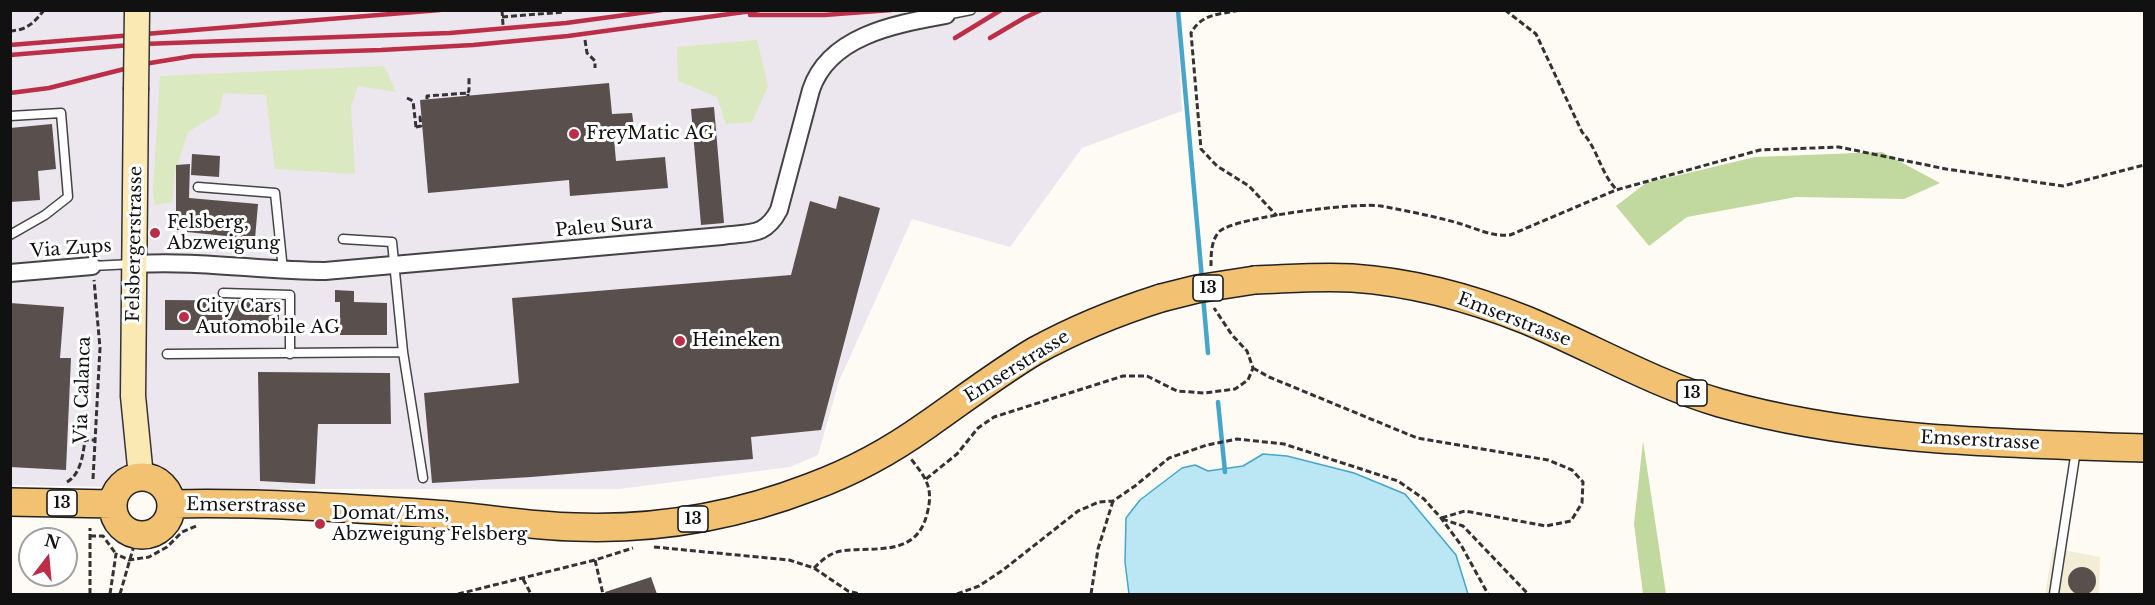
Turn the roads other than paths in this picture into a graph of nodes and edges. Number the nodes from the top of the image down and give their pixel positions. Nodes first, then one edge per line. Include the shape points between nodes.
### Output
1 (137, 10) edge
2 (971, 10) edge
3 (946, 15) joint
4 (10, 116) edge
5 (198, 187) dead end
6 (10, 235) edge
7 (343, 239) dead end
8 (135, 264) junction
9 (396, 265) junction
10 (92, 267) joint
11 (283, 271) junction
12 (10, 273) edge
13 (224, 293) dead end
14 (403, 352) junction
15 (167, 354) dead end
16 (290, 354) junction
17 (2077, 446) junction
18 (2145, 448) edge
19 (141, 477) junction
20 (423, 478) dead end
21 (10, 502) edge
22 (113, 504) junction
23 (172, 504) junction
24 (2054, 594) edge

1 - 8 street, Felsbergerstrasse, bridge
2 - 3 lane
3 - 9 street, Paleu Sura via 880,30 843,49 823,67 811,90 779,210 763,230
4 - 6 lane via 61,113 68,197
5 - 11 lane via 275,193
7 - 9 lane via 392,242
8 - 10 lane, Via Zups
8 - 11 street, Paleu Sura via 168,262
8 - 19 street, Felsbergerstrasse via 133,396
9 - 11 street, Paleu Sura
9 - 14 lane
10 - 12 street, Via Zups
13 - 16 lane via 290,295
14 - 16 lane
14 - 20 lane
15 - 16 lane
17 - 18 main road, Emserstrasse / 13
17 - 23 main road, Emserstrasse / 13, bridge via 1918,439 1791,421 1717,402 1668,384 1527,321 1462,298 1353,278 1255,280 1161,298 1090,324 1035,352 849,471 773,500 719,515 649,525 574,527 436,514 227,503
17 - 24 lane
19 - 22 main road via 119,488
19 - 23 main road via 158,481
21 - 22 main road, 13
22 - 23 main road via 133,548 167,523

